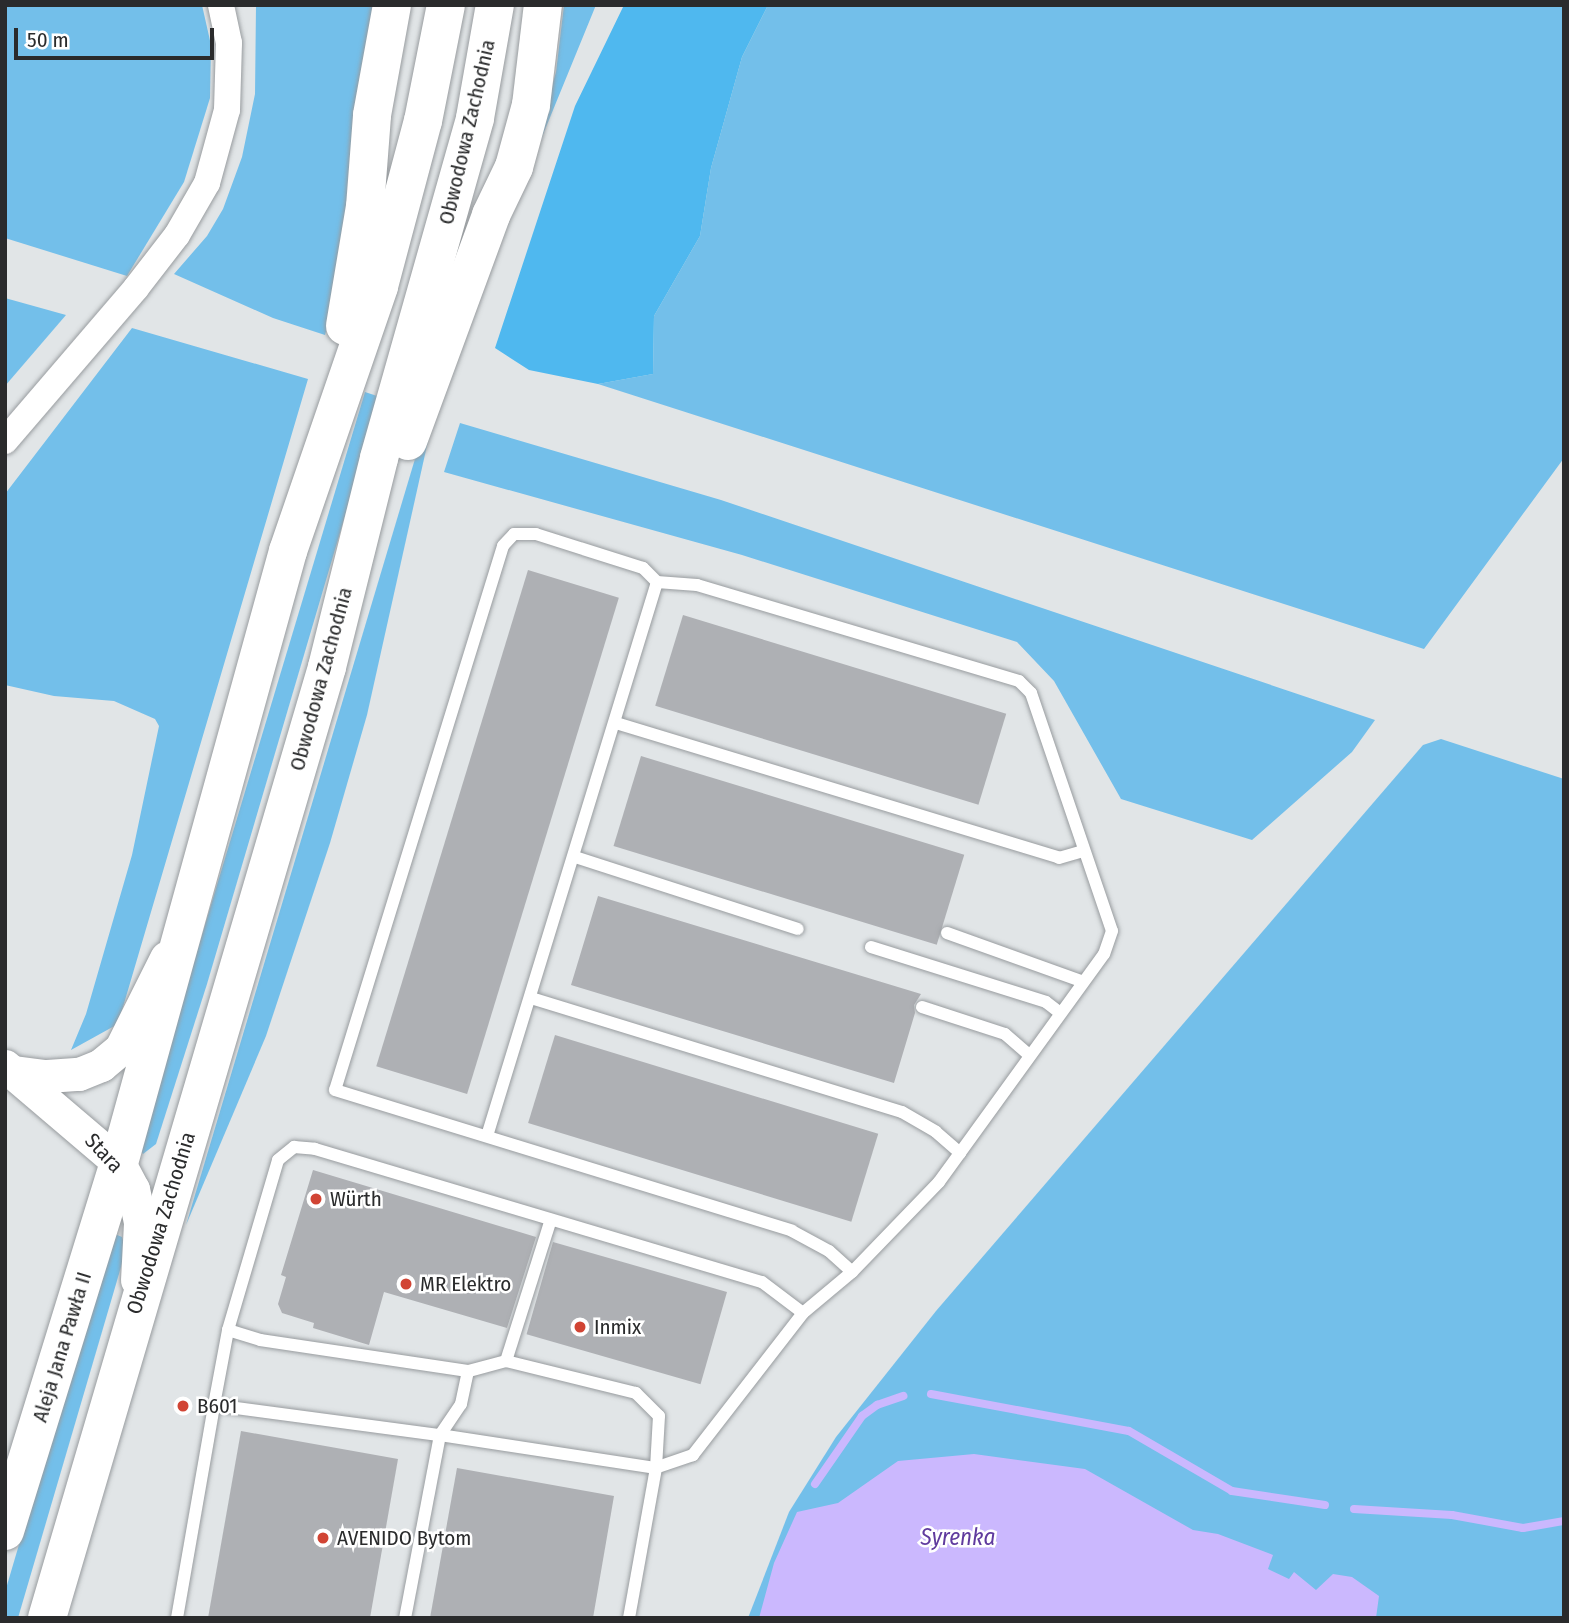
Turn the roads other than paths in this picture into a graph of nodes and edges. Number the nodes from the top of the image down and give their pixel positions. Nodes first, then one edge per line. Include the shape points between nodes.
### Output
1 (221, 5) edge
2 (392, 5) edge
3 (446, 5) edge
4 (495, 5) edge
5 (542, 5) edge
6 (330, 425) junction
7 (5, 441) edge
8 (657, 582) junction
9 (327, 667) junction
10 (616, 723) junction
11 (1084, 851) junction
12 (575, 857) junction
13 (185, 923) junction
14 (798, 929) dead end
15 (947, 933) dead end
16 (871, 947) dead end
17 (1081, 981) junction
18 (531, 998) junction
19 (922, 1007) dead end
20 (1059, 1012) junction
21 (1029, 1055) junction
22 (9, 1069) edge
23 (487, 1136) junction
24 (960, 1153) junction
25 (119, 1163) junction
26 (550, 1222) junction
27 (852, 1272) junction
28 (803, 1313) junction
29 (228, 1330) junction
30 (124, 1348) junction
31 (506, 1361) junction
32 (468, 1371) junction
33 (215, 1405) junction
34 (440, 1435) junction
35 (656, 1468) junction
36 (5, 1531) edge
37 (47, 1618) edge
38 (177, 1618) edge
39 (405, 1618) edge
40 (629, 1618) edge

1 - 7 street via 229,43 228,110 207,183 177,235 136,288
2 - 6 main road via 372,115 363,219
3 - 6 main road via 422,121 379,286
4 - 9 main road, Obwodowa Zachodnia via 475,118 379,458
5 - 9 main road via 531,105 514,167 455,309
6 - 13 main road via 288,551
8 - 10 lane
8 - 11 lane via 697,585 1019,681 1031,693
8 - 23 lane via 643,568 536,534 514,534 503,546 335,1090
9 - 30 main road, Obwodowa Zachodnia
10 - 11 lane via 1059,858
10 - 12 lane
11 - 17 lane via 1112,931 1104,954
12 - 14 lane
12 - 18 lane
13 - 22 street, Stara via 121,1048 101,1065 79,1074 47,1076
13 - 25 main road
15 - 17 lane
16 - 20 lane via 1046,1002
17 - 20 lane
18 - 23 lane
18 - 24 lane via 902,1112
19 - 21 lane via 1005,1034
20 - 21 lane
21 - 24 lane
22 - 25 street, Stara
23 - 27 lane via 792,1231 829,1251
24 - 27 lane via 939,1182
25 - 30 street, Stara via 133,1189 140,1223 140,1266
25 - 36 main road, Aleja Jana Pawła II
26 - 28 lane via 762,1282
26 - 29 lane via 295,1147 278,1160
26 - 31 lane
27 - 28 lane
28 - 35 lane via 693,1455
29 - 32 lane via 260,1340
29 - 33 lane
30 - 37 main road
31 - 32 lane
31 - 35 lane via 636,1394 659,1416
32 - 34 lane via 461,1404
33 - 34 lane
33 - 38 lane
34 - 35 lane
34 - 39 lane
35 - 40 lane

